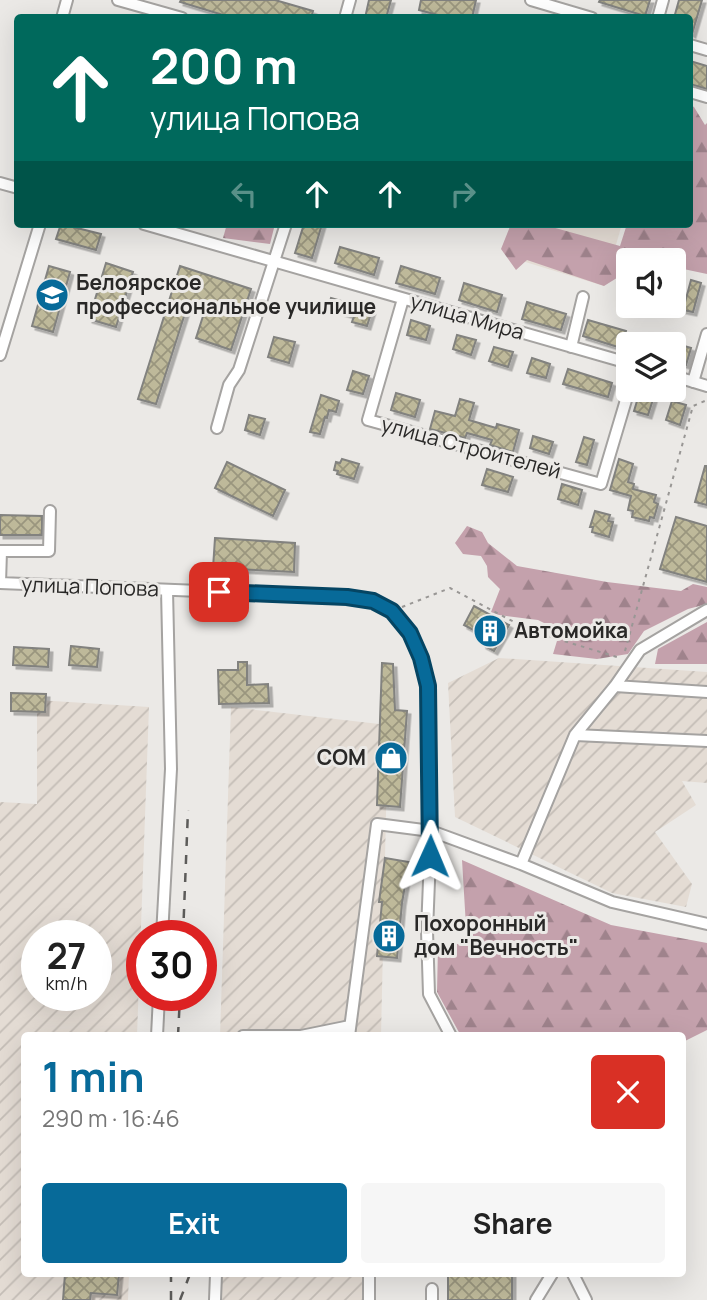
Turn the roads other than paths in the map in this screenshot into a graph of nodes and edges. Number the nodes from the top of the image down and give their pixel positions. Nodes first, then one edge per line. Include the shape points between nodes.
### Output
1 (118, 0) edge
2 (531, 0) edge
3 (158, 14) edge
4 (569, 14) edge
5 (39, 228) edge
6 (158, 228) edge
7 (285, 228) edge
8 (275, 261) junction
9 (583, 297) dead end
10 (403, 299) junction
11 (707, 334) edge
12 (571, 347) junction
13 (0, 355) edge
14 (616, 360) edge
15 (686, 380) edge
16 (694, 382) junction
17 (707, 386) edge
18 (625, 402) edge
19 (217, 428) dead end
20 (50, 512) dead end
21 (0, 583) edge
22 (167, 590) junction
23 (707, 610) edge
24 (615, 686) junction
25 (707, 692) edge
26 (575, 735) junction
27 (707, 741) edge
28 (431, 831) junction
29 (521, 864) junction
30 (163, 920) edge
31 (707, 924) edge
32 (158, 1011) edge
33 (350, 1031) edge
34 (157, 1032) edge
35 (449, 1032) edge
36 (216, 1277) edge
37 (369, 1277) edge
38 (550, 1277) edge
39 (574, 1277) edge
40 (215, 1300) edge
41 (369, 1300) edge
42 (536, 1300) edge
43 (586, 1300) edge

1 - 3 street
2 - 4 street
5 - 13 street
6 - 8 street, улица Мира
7 - 8 street
8 - 10 street, улица Мира
8 - 19 street
9 - 12 street
10 - 12 street, улица Мира
10 - 18 street, улица Строителей via 368,420 601,484
11 - 16 street
12 - 14 street, улица Мира
15 - 16 street
16 - 17 street
20 - 21 street via 49,551 1,551
21 - 22 street, улица Попова
22 - 28 street, улица Попова via 347,597 373,601 392,611 410,633 428,686
22 - 30 street via 171,769
23 - 24 street via 640,650
24 - 25 street
24 - 26 street
26 - 27 street
26 - 29 street
28 - 29 street
28 - 33 street via 377,824
28 - 35 street via 429,994
29 - 31 street via 612,902
32 - 34 street
36 - 40 street
37 - 41 street
38 - 42 street
39 - 43 street

